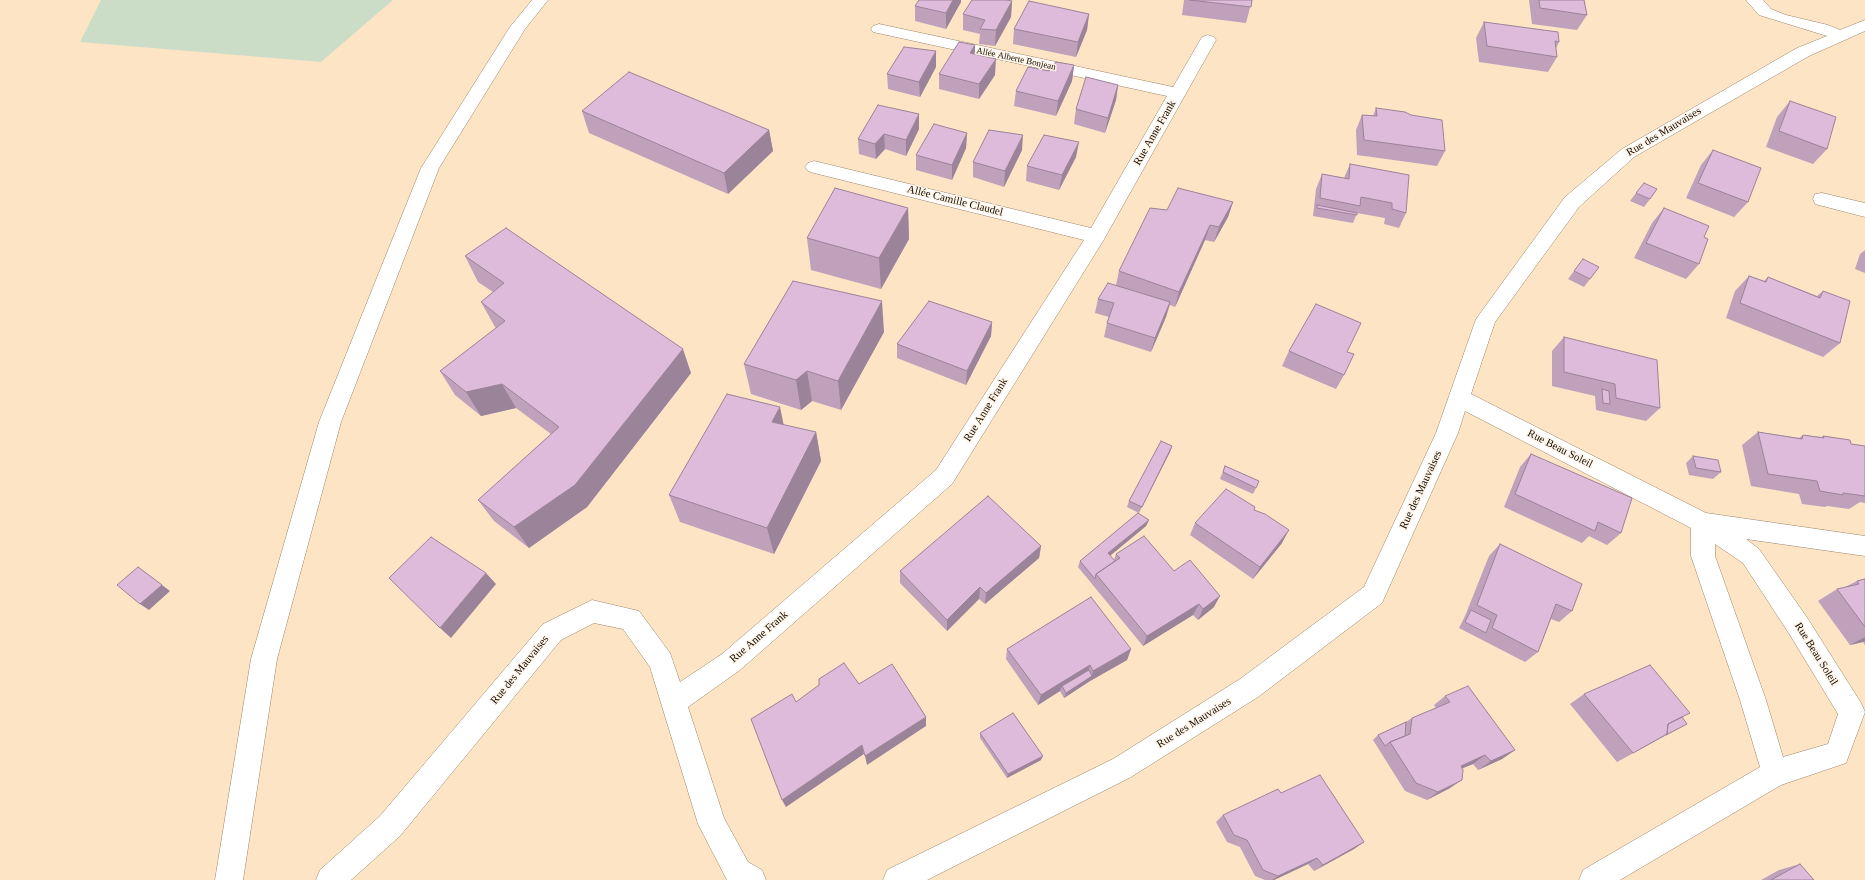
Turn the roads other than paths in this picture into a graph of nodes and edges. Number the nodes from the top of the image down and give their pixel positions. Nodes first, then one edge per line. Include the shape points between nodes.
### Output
1 (540, 0) edge
2 (1754, 0) edge
3 (1865, 25) edge
4 (879, 29) dead end
5 (1841, 36) junction
6 (1208, 40) dead end
7 (1177, 93) junction
8 (814, 167) dead end
9 (1822, 199) dead end
10 (1865, 210) edge
11 (1096, 236) junction
12 (1459, 398) junction
13 (1703, 523) junction
14 (1865, 546) edge
15 (674, 702) junction
16 (1775, 774) junction
17 (229, 880) edge
18 (330, 880) edge
19 (752, 880) edge
20 (897, 880) edge
21 (1593, 880) edge

1 - 17 street via 518,27 430,168 330,422 264,659
2 - 5 street via 1765,12
3 - 5 street, Rue des Mauvaises
4 - 7 street, Allée Alberte Bonjean
5 - 12 street, Rue des Mauvaises via 1803,52 1628,153 1572,202 1486,319
6 - 7 street, Rue Anne Frank
7 - 11 street, Rue Anne Frank
8 - 11 street, Allée Camille Claudel
9 - 10 street
11 - 15 street, Rue Anne Frank via 944,478 731,662
12 - 13 street, Rue Beau Soleil
12 - 20 street, Rue des Mauvaises via 1448,433 1373,595 1249,688 1122,768
13 - 14 street, Rue Beau Soleil
13 - 16 street via 1703,556
13 - 16 street, Rue Beau Soleil via 1751,556 1800,627 1852,712 1837,754
15 - 18 street, Rue des Mauvaises via 661,661 630,620 592,611 552,632 390,826
15 - 19 street, Rue des Mauvaises via 712,824 738,872
16 - 21 street, Rue Beau Soleil

